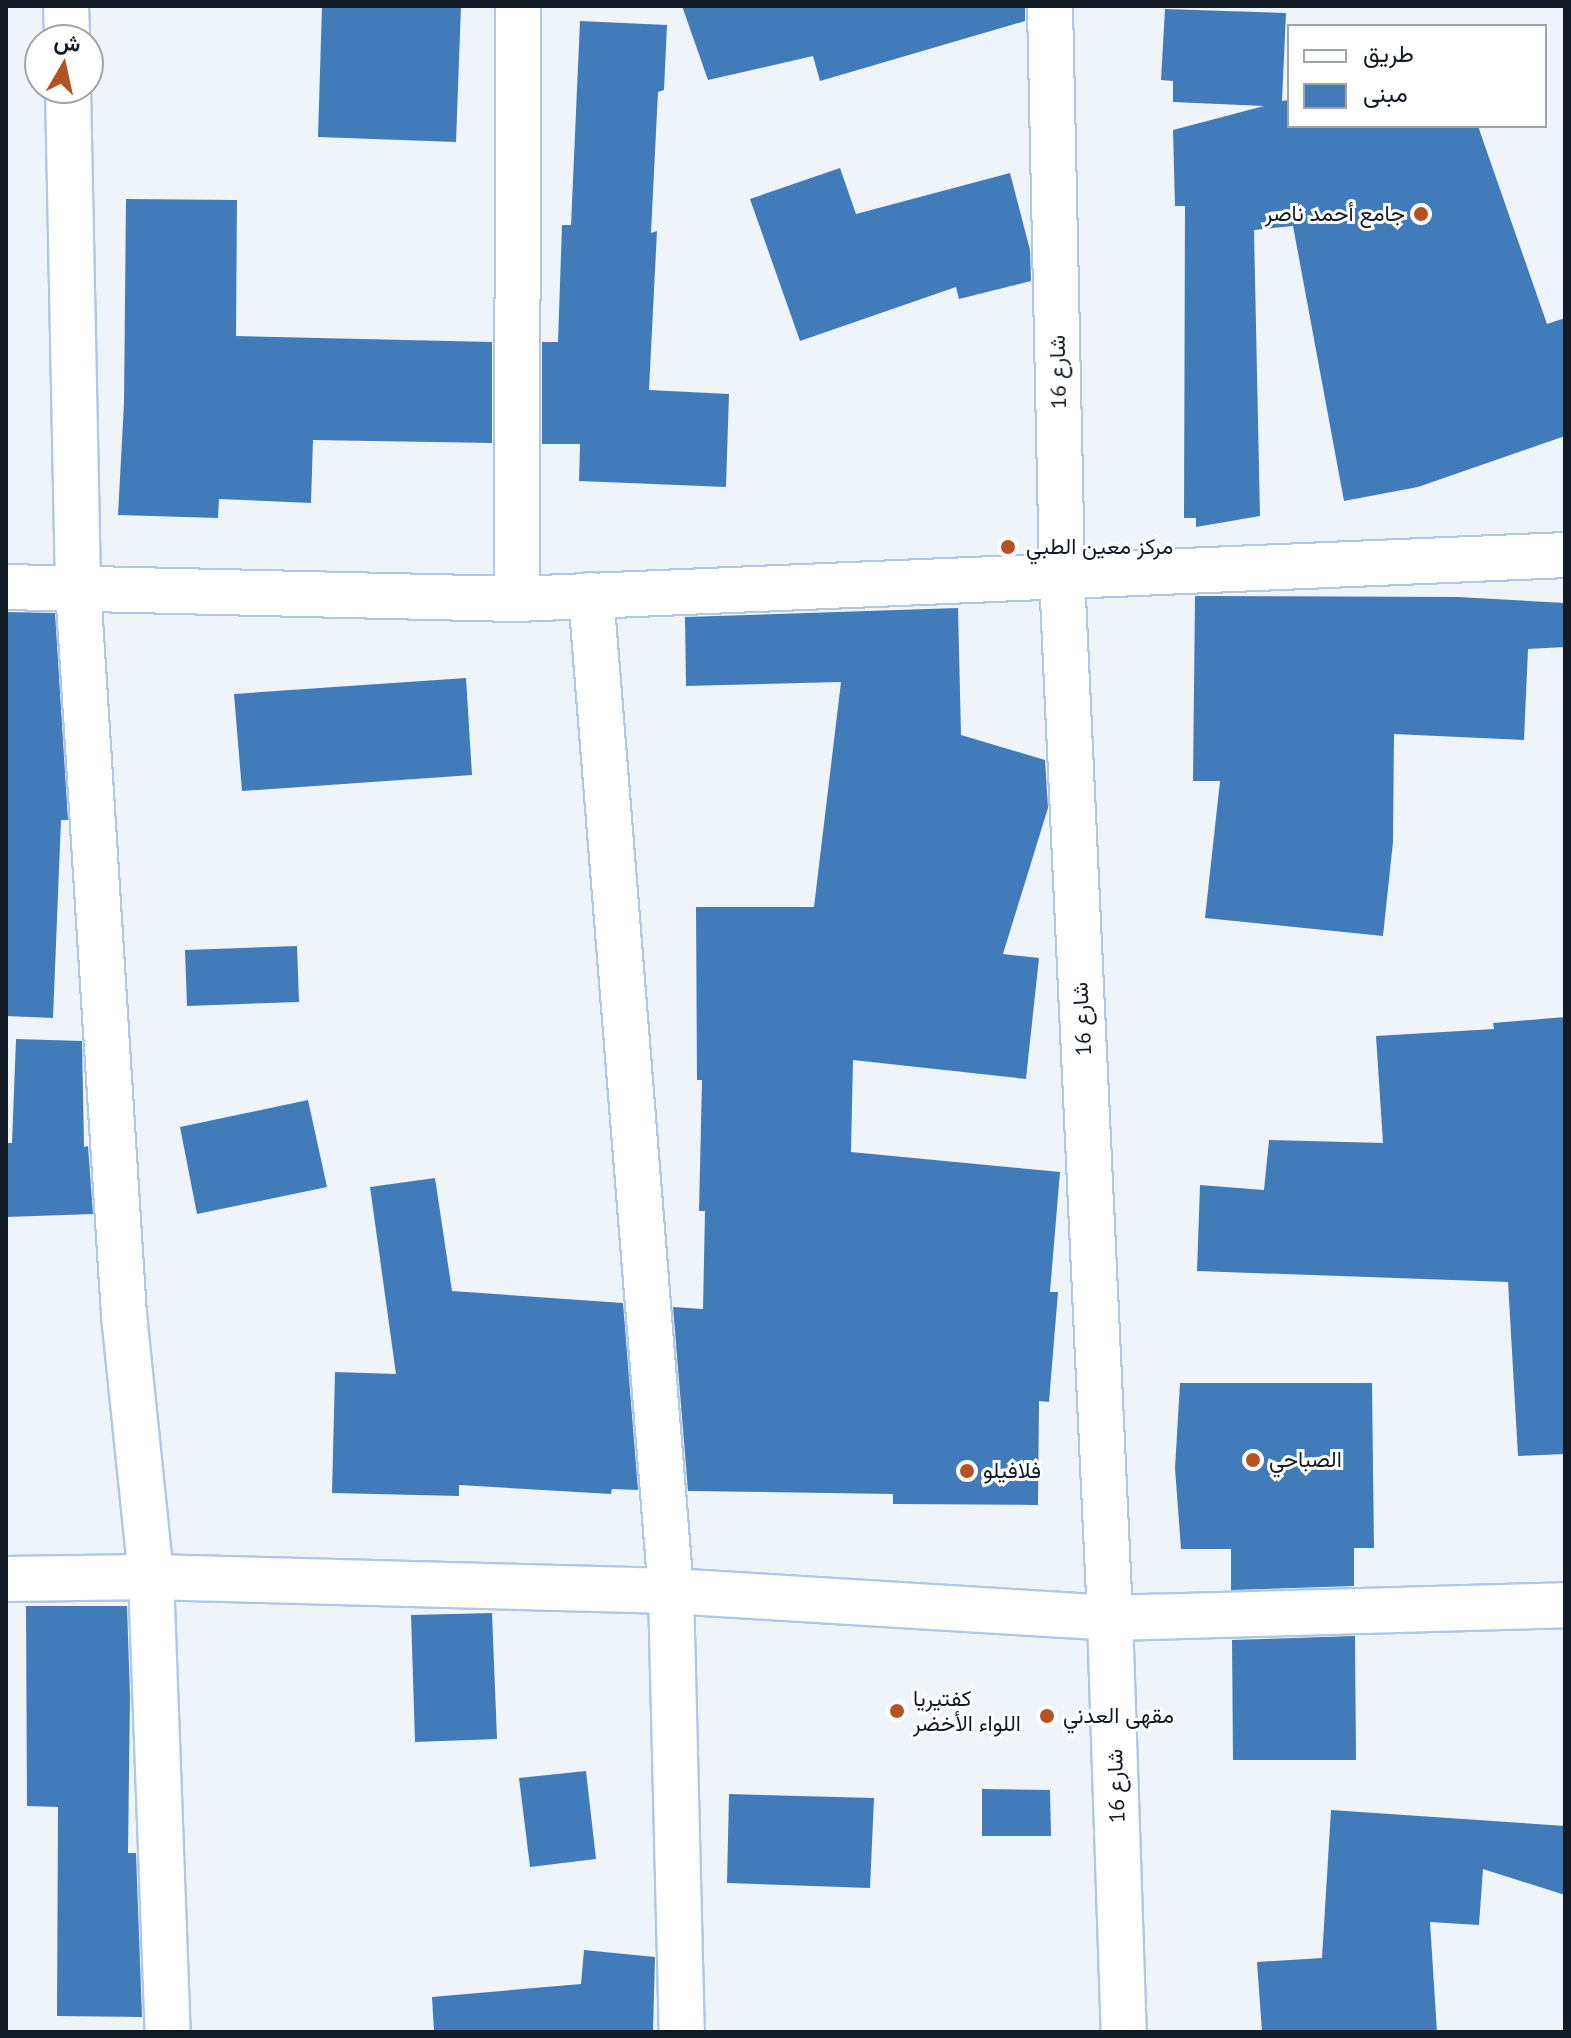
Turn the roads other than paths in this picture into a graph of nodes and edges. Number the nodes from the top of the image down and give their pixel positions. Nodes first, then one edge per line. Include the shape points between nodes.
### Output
1 (518, 6) edge
2 (1050, 6) edge
3 (68, 104) edge
4 (1565, 555) edge
5 (1062, 576) junction
6 (6, 587) edge
7 (78, 588) junction
8 (591, 595) junction
9 (517, 599) junction
10 (151, 1577) junction
11 (6, 1579) edge
12 (671, 1591) junction
13 (1565, 1605) edge
14 (1110, 1618) junction
15 (168, 2032) edge
16 (682, 2032) edge
17 (1124, 2032) edge

1 - 9 street
2 - 5 street, شارع 16
3 - 7 street
4 - 5 street
5 - 8 street
5 - 14 street, شارع 16
6 - 7 street
7 - 9 street
7 - 10 street via 124,1315
8 - 9 street
8 - 12 street
10 - 11 street
10 - 12 street
10 - 15 street
12 - 14 street
12 - 16 street
13 - 14 street
14 - 17 street, شارع 16

